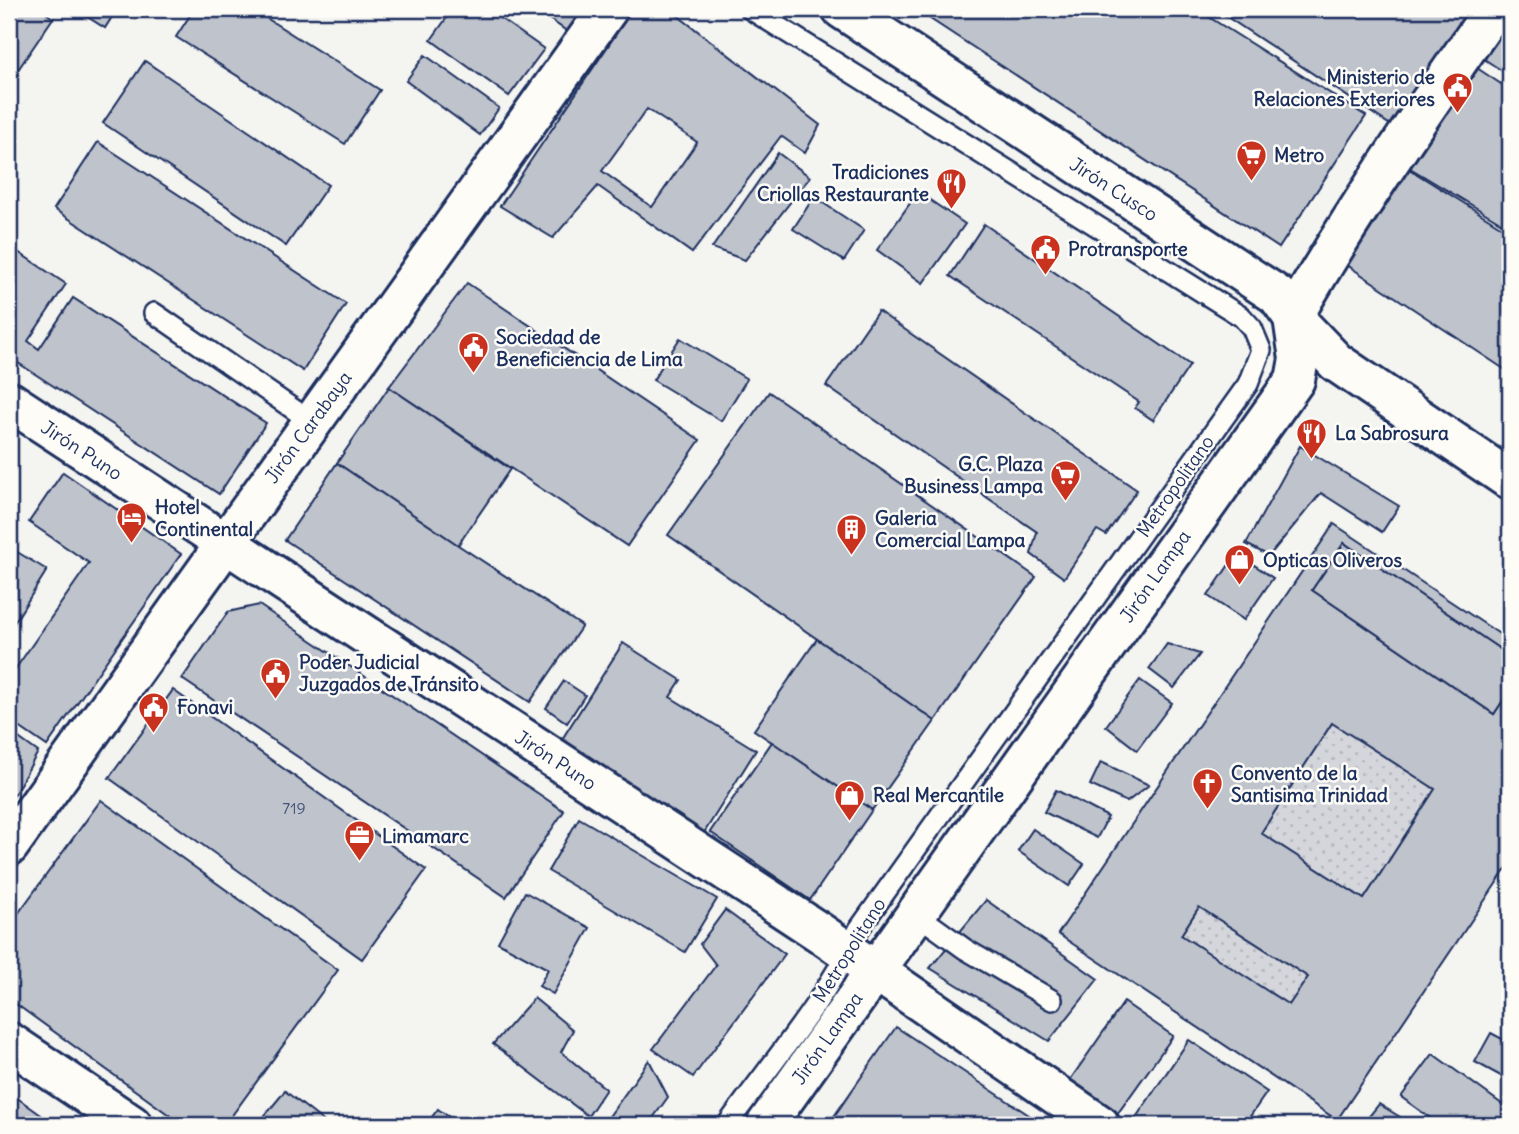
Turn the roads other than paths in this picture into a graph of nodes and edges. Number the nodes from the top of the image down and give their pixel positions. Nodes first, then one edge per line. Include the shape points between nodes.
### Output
1 (608, 9) edge
2 (750, 9) edge
3 (842, 9) edge
4 (1494, 9) edge
5 (154, 313) dead end
6 (1293, 317) junction
7 (9, 401) edge
8 (312, 422) junction
9 (1510, 480) edge
10 (225, 543) junction
11 (9, 846) edge
12 (915, 913) junction
13 (862, 960) junction
14 (1052, 1000) dead end
15 (9, 1042) edge
16 (132, 1125) edge
17 (727, 1125) edge
18 (766, 1125) edge
19 (1100, 1125) edge

1 - 8 street, Jirón Carabaya
2 - 13 lane, Metropolitano via 1242,317 1261,350 1248,384 859,929
3 - 6 street, Jirón Cusco via 1277,295
4 - 6 street via 1408,134
5 - 8 lane
6 - 9 street, Jirón Cusco via 1336,362
6 - 12 street, Jirón Lampa via 1299,359 1295,380
7 - 10 street, Jirón Puno
8 - 10 street, Jirón Carabaya
10 - 11 street, Jirón Carabaya
10 - 13 street, Jirón Puno
12 - 13 street, Jirón Lampa
12 - 14 lane via 965,949
13 - 17 lane, Metropolitano via 822,994
13 - 18 street, Jirón Lampa
13 - 19 street, Jirón Puno
15 - 16 street

